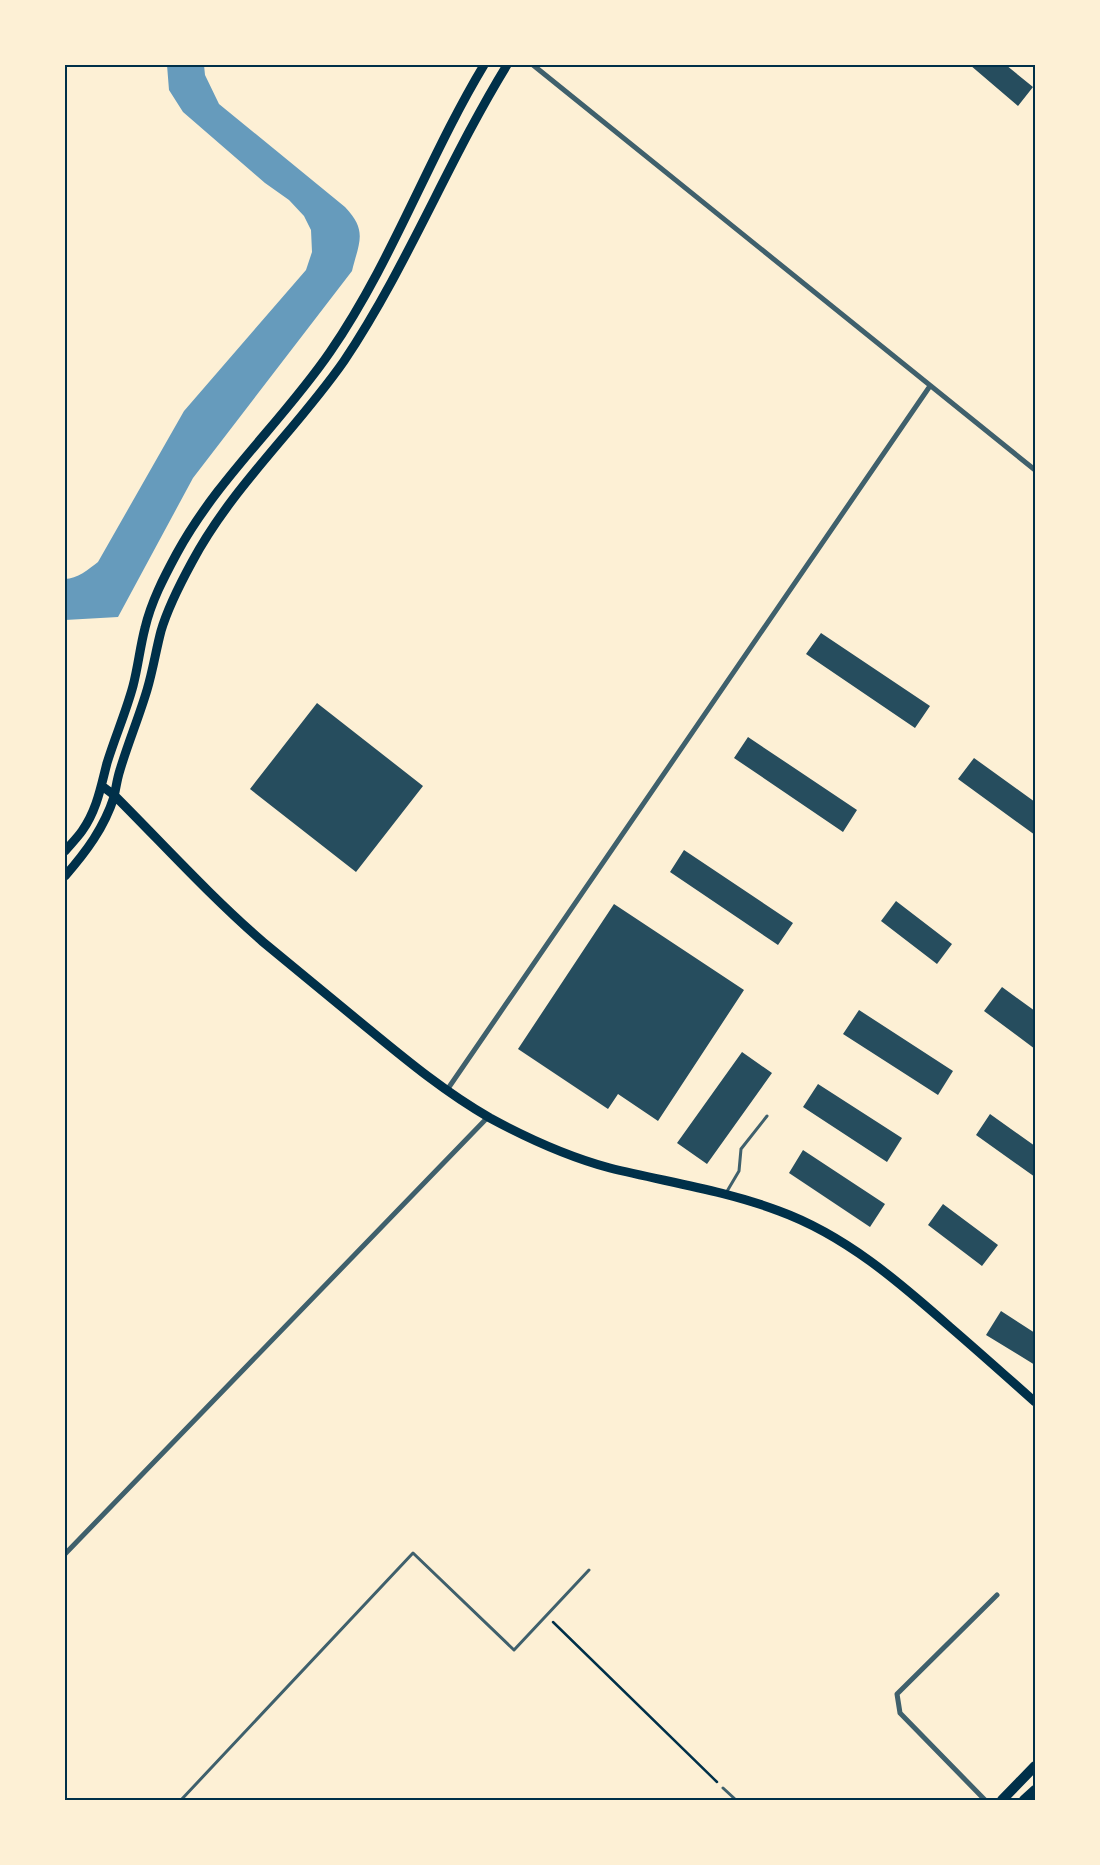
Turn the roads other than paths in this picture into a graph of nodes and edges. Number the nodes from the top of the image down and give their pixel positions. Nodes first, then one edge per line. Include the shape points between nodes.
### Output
1 (484, 65) edge
2 (507, 65) edge
3 (533, 65) edge
4 (930, 386) junction
5 (1035, 470) edge
6 (102, 786) junction
7 (114, 795) junction
8 (65, 851) edge
9 (65, 876) edge
10 (447, 1090) junction
11 (767, 1116) dead end
12 (488, 1117) junction
13 (725, 1194) junction
14 (1035, 1402) edge
15 (65, 1554) edge
16 (589, 1570) dead end
17 (997, 1595) dead end
18 (1035, 1766) edge
19 (723, 1788) road end
20 (1035, 1788) edge
21 (181, 1800) edge
22 (736, 1800) edge
23 (985, 1800) edge
24 (1002, 1800) edge
25 (1022, 1800) edge

1 - 6 main road via 353,317 303,388 204,509 177,553 152,602 133,688
2 - 7 main road via 475,119 367,325 343,363 248,478 192,562 161,631 147,690
3 - 4 street
4 - 5 street
4 - 10 street
6 - 7 main road
6 - 8 main road via 83,830
7 - 9 main road via 95,839
7 - 10 main road via 262,941
10 - 12 main road
11 - 13 lane via 741,1149 739,1171
12 - 13 main road via 547,1145 608,1167
12 - 15 street
13 - 14 main road via 781,1211 824,1230 865,1257 906,1287
16 - 21 lane via 514,1650 414,1552
17 - 23 street via 897,1694 900,1713
18 - 24 main road
19 - 22 lane
20 - 25 main road

